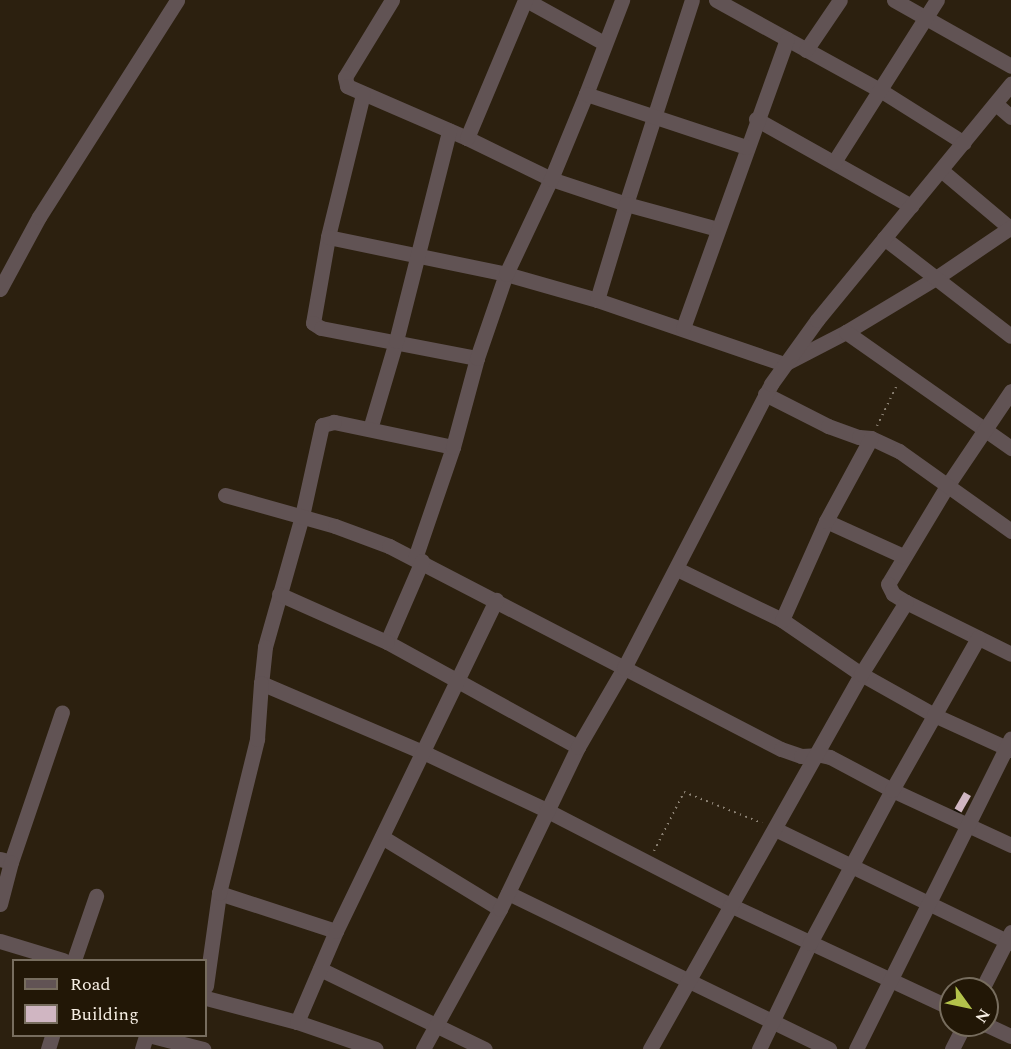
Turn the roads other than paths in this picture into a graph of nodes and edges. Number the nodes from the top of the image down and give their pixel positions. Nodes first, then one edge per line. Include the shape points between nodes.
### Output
1 (177, 0) edge
2 (392, 0) edge
3 (526, 0) edge
4 (622, 0) edge
5 (692, 0) edge
6 (840, 0) edge
7 (894, 0) edge
8 (937, 0) edge
9 (725, 2) edge
10 (926, 18) junction
11 (787, 39) junction
12 (604, 43) junction
13 (806, 50) junction
14 (1011, 66) edge
15 (1011, 84) edge
16 (880, 90) junction
17 (363, 94) junction
18 (586, 94) junction
19 (996, 104) junction
20 (1011, 117) edge
21 (654, 118) junction
22 (756, 119) junction
23 (449, 131) junction
24 (467, 138) junction
25 (964, 142) junction
26 (746, 147) junction
27 (834, 162) junction
28 (941, 170) junction
29 (551, 179) junction
30 (626, 204) junction
31 (911, 206) junction
32 (1011, 228) edge
33 (718, 229) junction
34 (328, 237) junction
35 (884, 238) junction
36 (417, 256) junction
37 (506, 274) junction
38 (936, 278) junction
39 (0, 289) edge
40 (597, 300) junction
41 (683, 328) junction
42 (846, 332) junction
43 (1011, 336) edge
44 (396, 341) junction
45 (477, 358) junction
46 (784, 364) junction
47 (1011, 391) edge
48 (765, 394) junction
49 (983, 428) junction
50 (370, 429) junction
51 (871, 438) junction
52 (453, 447) junction
53 (1011, 448) edge
54 (947, 486) junction
55 (225, 495) dead end
56 (302, 516) junction
57 (826, 521) junction
58 (1011, 531) edge
59 (903, 556) junction
60 (418, 560) junction
61 (676, 569) junction
62 (279, 594) junction
63 (496, 600) junction
64 (906, 602) junction
65 (782, 620) junction
66 (978, 638) junction
67 (387, 642) junction
68 (1011, 654) edge
69 (624, 668) junction
70 (861, 674) junction
71 (457, 680) junction
72 (261, 683) junction
73 (62, 712) dead end
74 (934, 715) junction
75 (1010, 745) edge
76 (578, 747) junction
77 (423, 752) junction
78 (816, 755) junction
79 (892, 790) junction
80 (546, 810) junction
81 (968, 826) junction
82 (775, 829) junction
83 (382, 837) junction
84 (1011, 845) edge
85 (5, 861) edge
86 (852, 866) junction
87 (219, 893) junction
88 (508, 894) junction
89 (96, 896) dead end
90 (0, 904) edge
91 (930, 904) junction
92 (730, 905) junction
93 (500, 909) junction
94 (336, 931) junction
95 (1009, 939) edge
96 (0, 941) edge
97 (810, 943) junction
98 (60, 959) edge
99 (74, 959) edge
100 (320, 969) junction
101 (988, 977) edge
102 (207, 979) edge
103 (890, 980) junction
104 (689, 981) junction
105 (207, 998) edge
106 (939, 1002) edge
107 (297, 1022) junction
108 (772, 1023) junction
109 (435, 1026) junction
110 (159, 1037) edge
111 (203, 1049) edge
112 (376, 1049) edge
113 (423, 1049) edge
114 (485, 1049) edge
115 (650, 1049) edge
116 (759, 1049) edge
117 (829, 1049) edge
118 (856, 1049) edge

1 - 39 street via 39,217
2 - 17 street via 345,77 345,84
3 - 12 street
3 - 24 street
4 - 12 street
5 - 21 street
6 - 13 street
7 - 10 street
8 - 10 street
9 - 11 street
10 - 14 street
10 - 16 street
11 - 13 street
11 - 22 street
12 - 18 street
13 - 16 street
15 - 19 street
16 - 25 street
16 - 27 street
17 - 23 street
17 - 34 street
18 - 21 street
18 - 29 street
19 - 20 street
19 - 25 street
21 - 26 street
21 - 30 street
22 - 26 street
22 - 27 street
23 - 24 street
23 - 36 street
24 - 29 street
25 - 28 street
26 - 33 street
27 - 31 street
28 - 31 street
28 - 32 street
29 - 30 street
29 - 37 street
30 - 33 street
30 - 40 street
31 - 35 street
32 - 38 street
33 - 41 street
34 - 36 street
34 - 44 street via 313,323 321,328
35 - 38 street
35 - 46 street
36 - 37 street
36 - 44 street
37 - 40 street
37 - 45 street
38 - 42 street
38 - 43 street
40 - 41 street
41 - 46 street
42 - 46 street
42 - 49 street
44 - 45 street
44 - 50 street
45 - 52 street
46 - 48 street
47 - 49 street
48 - 51 street via 846,433
48 - 61 street
49 - 53 street
49 - 54 street
50 - 52 street
50 - 56 street via 334,422 322,425
51 - 54 street via 911,458
51 - 57 street
52 - 60 street
54 - 58 street
54 - 59 street
55 - 56 street
56 - 60 street via 361,535
56 - 62 street
57 - 59 street
57 - 65 street
59 - 64 street via 888,585 893,594
60 - 63 street
60 - 67 street
61 - 65 street
61 - 69 street
62 - 67 street
62 - 72 street via 265,647
63 - 69 street
63 - 71 street
64 - 66 street
64 - 70 street
65 - 70 street
66 - 68 street
66 - 74 street
67 - 71 street
69 - 76 street
69 - 78 street via 781,749 798,756
70 - 74 street
70 - 78 street
71 - 76 street
71 - 77 street
72 - 77 street
72 - 87 street via 257,739
73 - 85 street
74 - 75 street
74 - 79 street
75 - 81 street
76 - 80 street
77 - 80 street
77 - 83 street
78 - 79 street via 830,757
78 - 82 street
79 - 81 street
79 - 86 street
80 - 88 street
80 - 92 street
81 - 84 street
81 - 91 street
82 - 86 street
82 - 92 street
83 - 93 street
83 - 94 street
85 - 90 street
86 - 91 street
86 - 97 street
87 - 94 street
87 - 102 street
88 - 93 street
88 - 104 street
89 - 99 street
91 - 95 street
91 - 103 street
92 - 97 street
92 - 104 street
93 - 109 street
94 - 100 street
95 - 101 street
96 - 98 street
97 - 103 street
97 - 108 street
100 - 107 street
100 - 109 street
103 - 106 street
103 - 118 street
104 - 108 street
104 - 115 street
105 - 107 street
107 - 112 street
108 - 116 street
108 - 117 street
109 - 113 street
109 - 114 street
110 - 111 street

